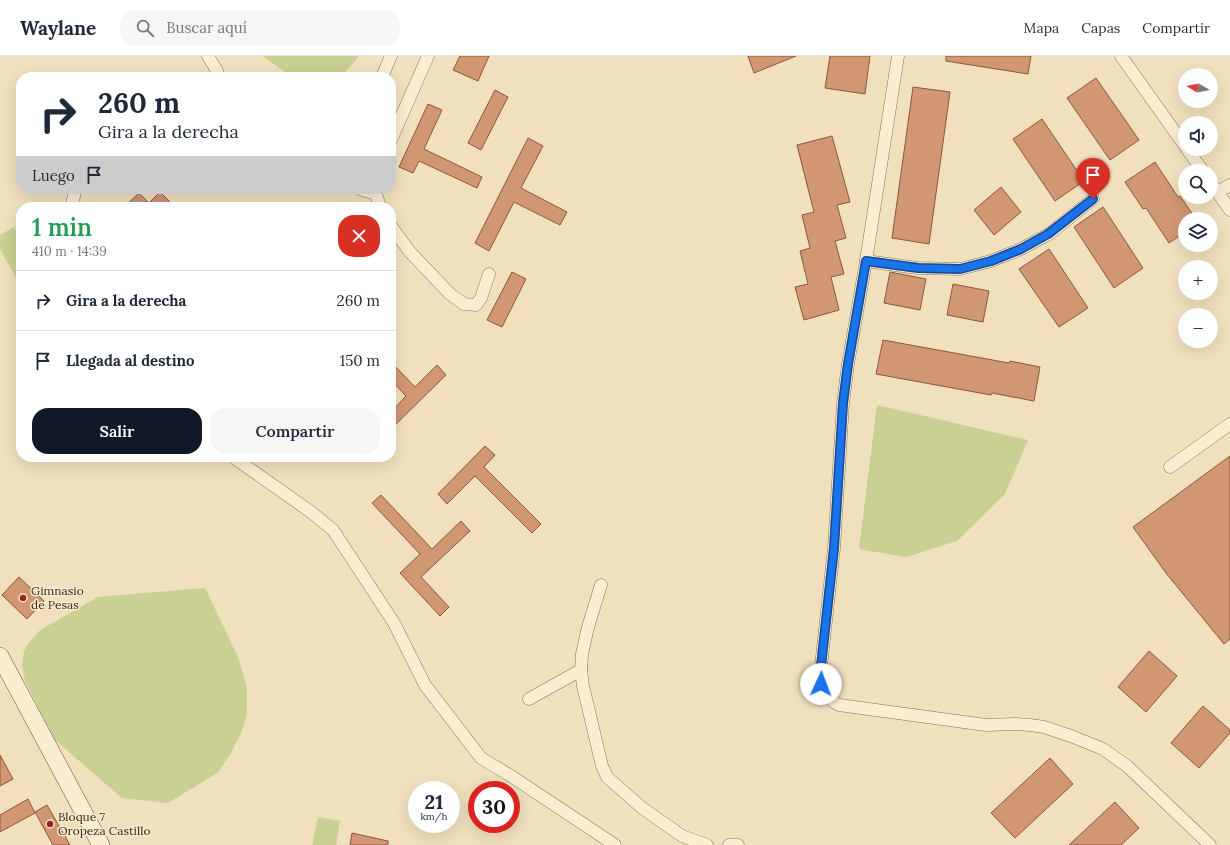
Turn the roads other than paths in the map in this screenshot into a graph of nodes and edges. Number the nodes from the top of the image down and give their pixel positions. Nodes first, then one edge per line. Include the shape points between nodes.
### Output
1 (208, 56) edge
2 (391, 56) edge
3 (428, 56) edge
4 (898, 56) edge
5 (1121, 56) edge
6 (217, 72) edge
7 (384, 72) edge
8 (396, 129) edge
9 (1178, 136) edge
10 (1230, 185) edge
11 (1218, 187) edge
12 (1218, 194) edge
13 (1093, 199) dead end
14 (1230, 210) edge
15 (396, 233) edge
16 (866, 261) junction
17 (488, 274) dead end
18 (1230, 424) edge
19 (240, 462) edge
20 (1170, 467) dead end
21 (601, 585) dead end
22 (0, 656) edge
23 (581, 670) junction
24 (529, 699) dead end
25 (101, 845) edge
26 (615, 845) edge
27 (707, 845) edge
28 (729, 845) edge
29 (738, 845) edge
30 (1210, 845) edge

1 - 6 street
2 - 7 street
3 - 8 street
4 - 16 street
5 - 9 street
10 - 11 street
12 - 14 street
13 - 16 street via 1048,234 991,261 960,269 918,268
15 - 17 street via 410,252 450,294 464,304 476,305 481,298
16 - 30 street via 843,403 834,548 820,675 824,693 839,705 853,708 986,725 1030,725 1071,736 1103,749 1127,766
18 - 20 street
19 - 26 street via 312,512 332,530 394,623 425,685 481,758
21 - 23 street via 588,627
22 - 25 street
23 - 24 street
23 - 27 street via 602,766 607,777 640,807 682,836
28 - 29 street

